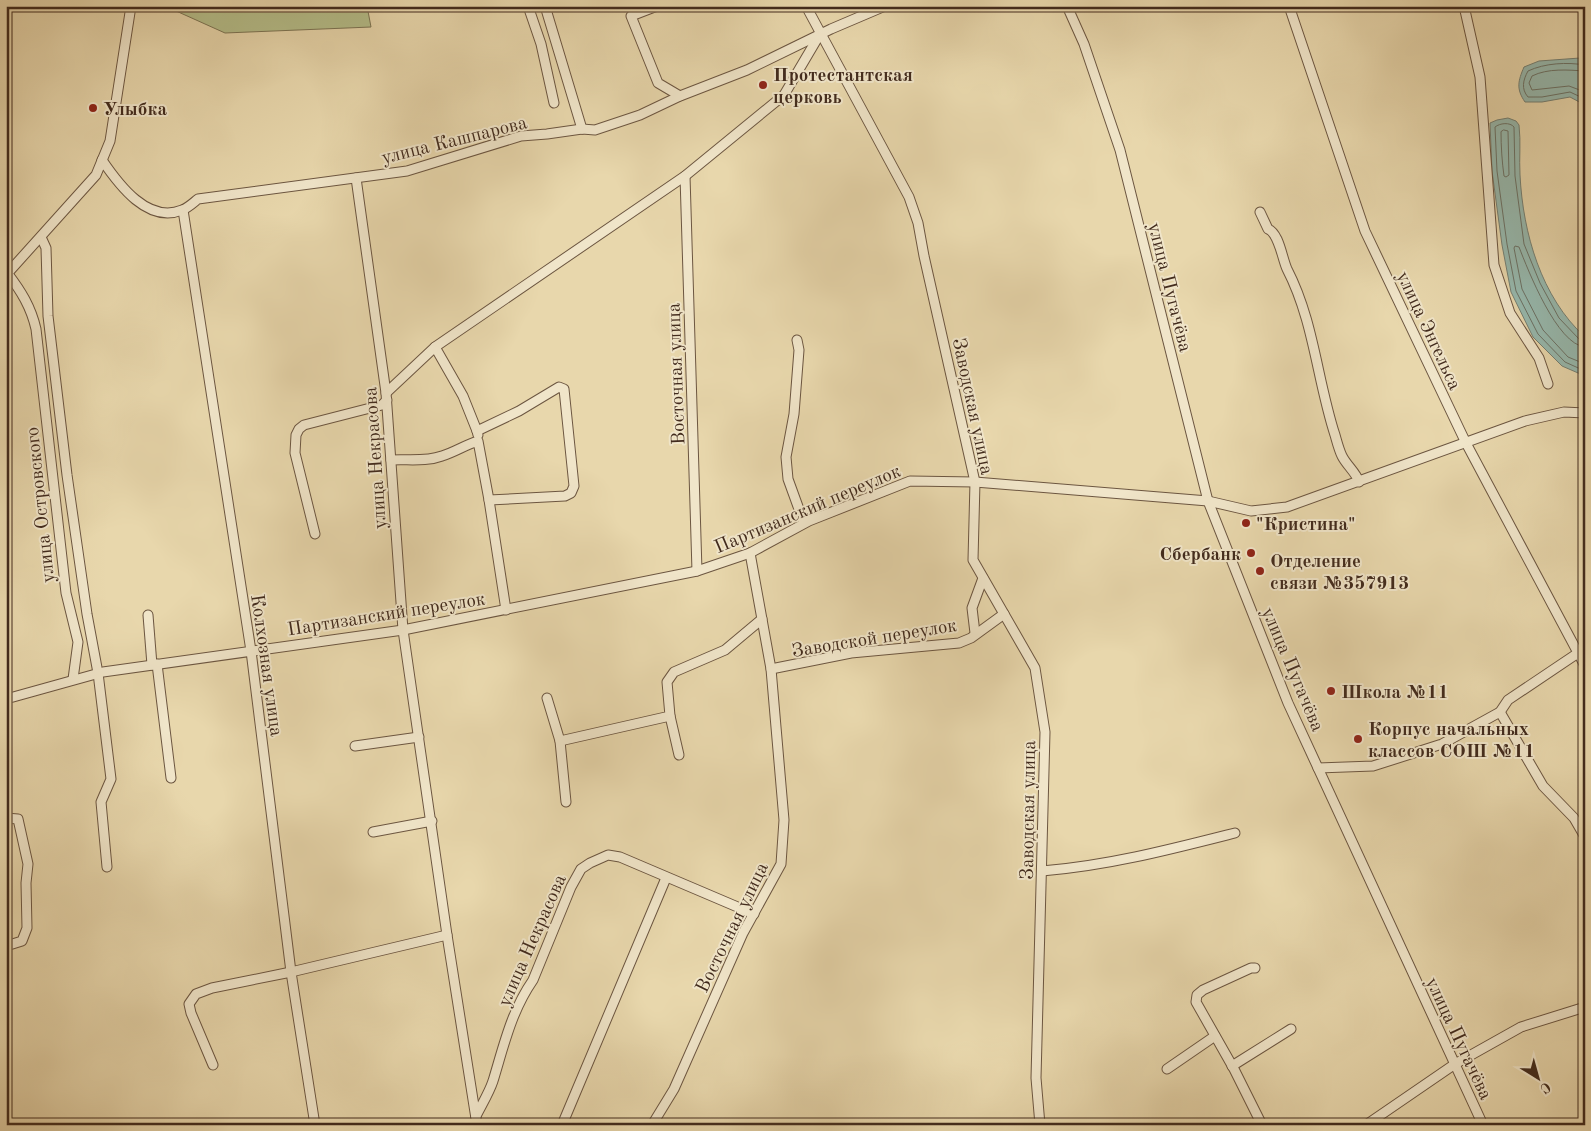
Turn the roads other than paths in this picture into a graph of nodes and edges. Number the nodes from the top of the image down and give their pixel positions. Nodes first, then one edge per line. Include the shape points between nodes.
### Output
1 (131, 6) edge
2 (528, 6) edge
3 (545, 6) edge
4 (657, 6) edge
5 (806, 6) edge
6 (885, 6) edge
7 (1067, 6) edge
8 (1289, 6) edge
9 (1464, 6) edge
10 (535, 26) junction
11 (553, 32) junction
12 (820, 34) junction
13 (680, 96) junction
14 (554, 103) dead end
15 (582, 129) junction
16 (102, 160) junction
17 (685, 176) junction
18 (356, 178) junction
19 (183, 210) junction
20 (1260, 212) dead end
21 (41, 237) junction
22 (7, 274) edge
23 (797, 340) dead end
24 (435, 346) junction
25 (1548, 384) dead end
26 (387, 397) junction
27 (1585, 413) edge
28 (477, 431) junction
29 (478, 441) junction
30 (1466, 443) junction
31 (391, 460) junction
32 (975, 482) junction
33 (1359, 482) junction
34 (489, 500) junction
35 (1208, 501) junction
36 (804, 523) junction
37 (315, 534) dead end
38 (750, 553) junction
39 (697, 570) junction
40 (983, 578) junction
41 (506, 610) junction
42 (1004, 614) junction
43 (148, 615) dead end
44 (762, 619) junction
45 (404, 630) junction
46 (975, 633) junction
47 (251, 652) junction
48 (1578, 654) junction
49 (154, 665) junction
50 (1585, 666) edge
51 (771, 669) junction
52 (98, 673) junction
53 (73, 679) junction
54 (547, 698) dead end
55 (6, 699) edge
56 (1500, 712) junction
57 (670, 716) junction
58 (419, 737) junction
59 (560, 742) junction
60 (355, 746) dead end
61 (679, 755) dead end
62 (1318, 768) junction
63 (171, 778) dead end
64 (566, 802) dead end
65 (6, 818) edge
66 (432, 821) junction
67 (373, 832) dead end
68 (1236, 833) dead end
69 (1585, 837) edge
70 (107, 866) dead end
71 (1042, 871) junction
72 (666, 878) junction
73 (754, 914) junction
74 (447, 935) junction
75 (6, 946) edge
76 (1255, 968) dead end
77 (290, 972) junction
78 (1585, 1006) edge
79 (1291, 1029) dead end
80 (1215, 1036) junction
81 (1455, 1064) junction
82 (213, 1065) dead end
83 (1232, 1066) junction
84 (1167, 1068) dead end
85 (477, 1120) edge
86 (1378, 1121) edge
87 (316, 1125) edge
88 (562, 1125) edge
89 (652, 1125) edge
90 (1040, 1125) edge
91 (1262, 1125) edge
92 (1366, 1125) edge
93 (1483, 1125) edge

1 - 16 street, улица Островского via 110,141
2 - 10 street
3 - 11 street
4 - 13 street via 631,16 658,83
5 - 12 street, Заводская улица
6 - 12 street, улица Кашпарова
7 - 35 street, улица Пугачёва via 1084,44 1120,150
8 - 30 street, улица Энгельса via 1365,231
9 - 25 street via 1480,77 1494,265 1510,313 1539,358
10 - 11 street
10 - 14 street
11 - 15 street
12 - 13 street, улица Кашпарова via 747,70
12 - 17 street via 784,95
12 - 32 street, Заводская улица via 909,197 918,223
13 - 15 street, улица Кашпарова via 640,115 595,130
15 - 18 street, улица Кашпарова via 521,136 407,171
16 - 19 street via 113,177 140,203 165,214
16 - 21 street, улица Островского via 89,184
17 - 24 street
17 - 39 street, Восточная улица
18 - 19 street, улица Кашпарова via 198,199
18 - 26 street, улица Некрасова
19 - 47 street, Колхозная улица
20 - 33 street via 1268,229 1276,236 1293,279 1313,342 1334,434 1342,456
21 - 22 street, улица Островского
21 - 52 street via 46,248 48,316 68,482
22 - 53 street, улица Островского via 26,300 36,329 66,593 78,642
23 - 36 street via 794,414 786,457 788,479
24 - 26 street
24 - 28 street, Партизанский переулок via 463,396
26 - 31 street, улица Некрасова
26 - 37 street via 382,405 299,429 295,453
27 - 30 street, Партизанский переулок via 1564,412 1525,421
28 - 29 street, Партизанский переулок
28 - 34 street via 560,387 564,389 574,486 571,493
29 - 31 street via 433,459
29 - 34 street, Партизанский переулок
30 - 33 street, Партизанский переулок
30 - 48 street, улица Энгельса
31 - 45 street, улица Некрасова
32 - 35 street, Партизанский переулок
32 - 36 street, Партизанский переулок via 910,481
32 - 40 street, Заводская улица via 973,560
33 - 35 street, Партизанский переулок via 1287,508 1251,511
34 - 41 street, Партизанский переулок
35 - 62 street, улица Пугачёва via 1288,704
36 - 38 street, Партизанский переулок
38 - 39 street, Партизанский переулок
38 - 44 street, Восточная улица
39 - 41 street, Партизанский переулок
40 - 42 street, Заводская улица
40 - 46 street via 972,608
41 - 45 street, Партизанский переулок
42 - 46 street, Заводской переулок
42 - 71 street, Заводская улица via 1035,668 1045,732
43 - 49 street
44 - 51 street, Восточная улица
44 - 57 street via 725,650 674,672 667,682
45 - 47 street, Партизанский переулок
45 - 58 street, улица Некрасова
46 - 51 street, Заводской переулок via 959,642 851,653
47 - 49 street, Партизанский переулок
47 - 77 street, Колхозная улица
48 - 50 street, улица Энгельса
48 - 56 street via 1508,700
49 - 52 street, Партизанский переулок
49 - 63 street
51 - 73 street, Восточная улица via 784,820 781,864
52 - 53 street, Партизанский переулок
52 - 70 street via 111,779 101,802
53 - 55 street, Партизанский переулок
54 - 59 street
56 - 62 street via 1442,744 1373,766
56 - 69 street via 1543,786 1574,818
57 - 59 street
57 - 61 street
58 - 60 street
58 - 66 street, улица Некрасова
59 - 64 street
62 - 81 street, улица Пугачёва
65 - 75 street via 18,819 28,864 27,928 22,941
66 - 67 street
66 - 74 street, улица Некрасова
68 - 71 street via 1142,856
71 - 90 street, Заводская улица via 1036,1078
72 - 73 street, улица Некрасова
72 - 85 street, улица Некрасова via 608,855 581,870 504,1038 492,1083
72 - 88 street
73 - 89 street, Восточная улица via 743,932 674,1089
74 - 77 street
74 - 85 street, улица Некрасова
76 - 80 street via 1214,984 1197,995 1196,1002
77 - 82 street via 212,988 192,998 189,1004 191,1013
77 - 87 street, Колхозная улица
78 - 81 street via 1521,1027
79 - 83 street
80 - 83 street
80 - 84 street
81 - 86 street
81 - 93 street, улица Пугачёва
83 - 91 street
86 - 92 street

